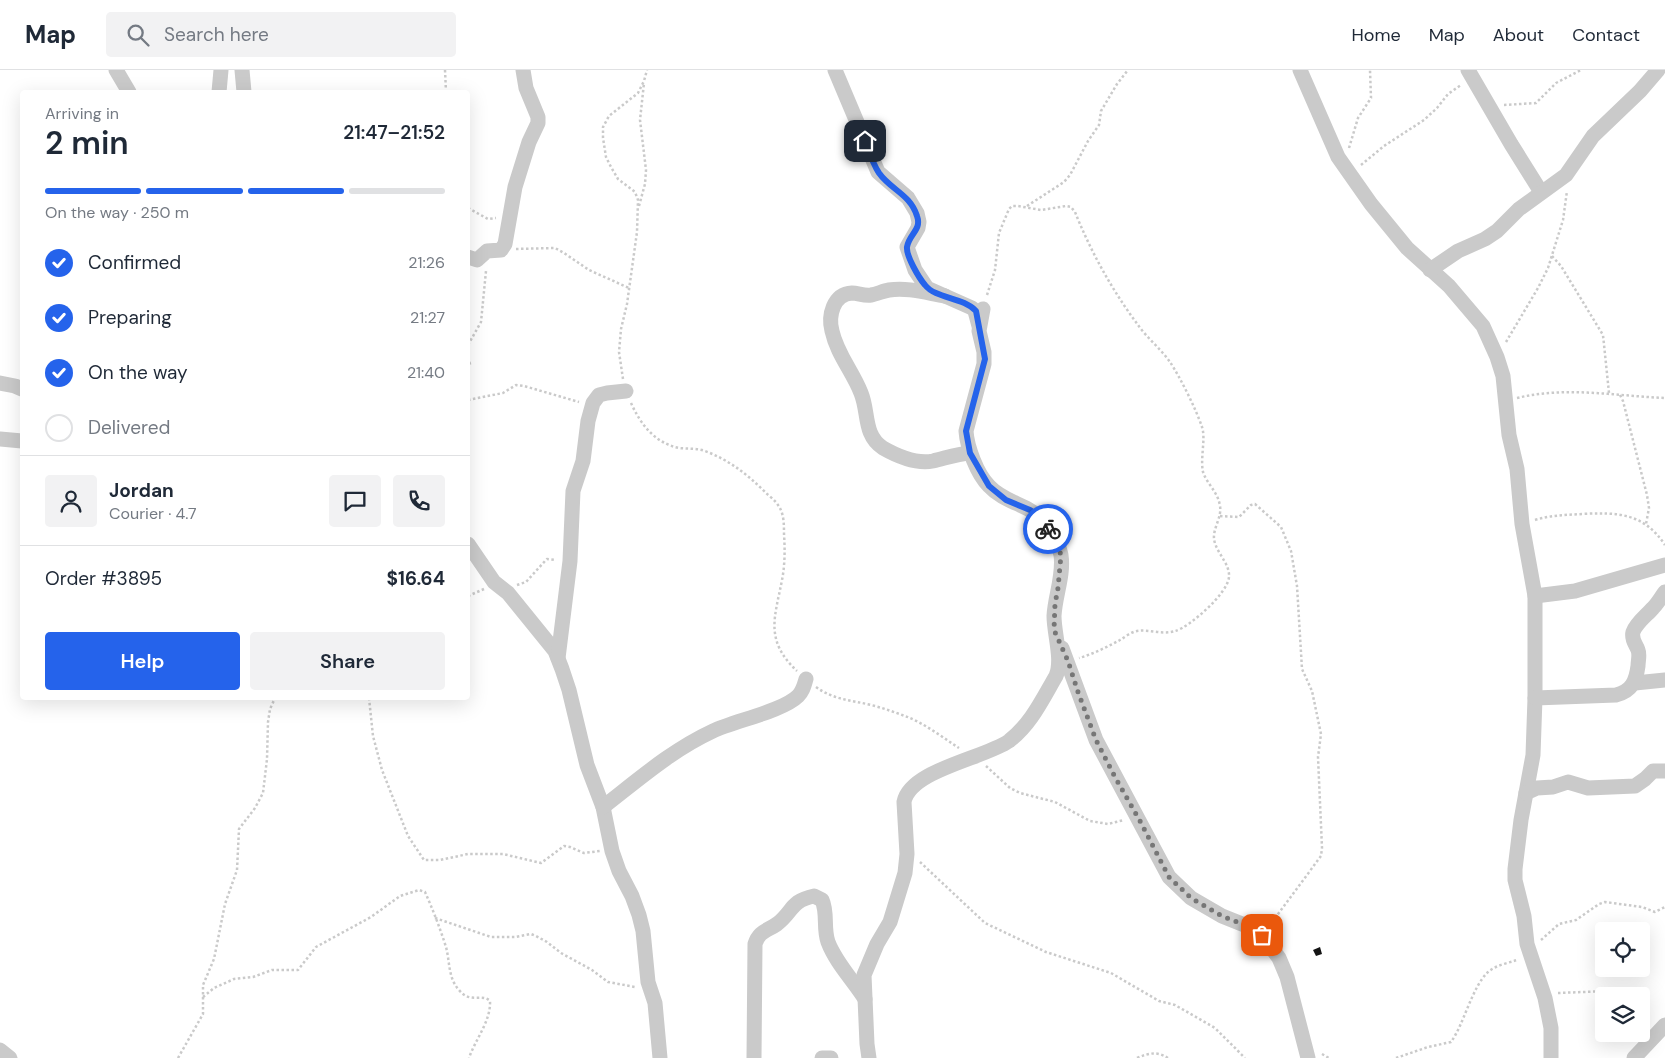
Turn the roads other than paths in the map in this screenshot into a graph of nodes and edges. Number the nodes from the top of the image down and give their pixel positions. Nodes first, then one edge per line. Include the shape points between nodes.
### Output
1 (116, 70) edge
2 (221, 70) edge
3 (242, 70) edge
4 (523, 70) edge
5 (835, 70) edge
6 (1300, 70) edge
7 (1470, 73) edge
8 (1660, 73) edge
9 (128, 90) edge
10 (219, 90) edge
11 (244, 90) edge
12 (1541, 192) junction
13 (470, 258) edge
14 (1430, 270) junction
15 (946, 296) junction
16 (983, 309) road end
17 (979, 326) junction
18 (0, 383) edge
19 (20, 388) edge
20 (626, 391) road end
21 (0, 439) edge
22 (20, 441) edge
23 (970, 453) junction
24 (470, 547) edge
25 (1665, 565) edge
26 (1665, 592) edge
27 (1534, 596) junction
28 (1054, 630) junction
29 (558, 658) junction
30 (806, 680) road end
31 (1665, 680) edge
32 (1635, 683) junction
33 (1535, 698) junction
34 (1665, 771) edge
35 (1526, 793) junction
36 (603, 807) junction
37 (866, 1000) junction
38 (1665, 1025) edge
39 (0, 1050) edge
40 (10, 1058) edge
41 (660, 1058) edge
42 (754, 1058) edge
43 (822, 1058) edge
44 (831, 1058) edge
45 (869, 1058) edge
46 (1308, 1058) edge
47 (1551, 1058) edge
48 (1634, 1058) edge

1 - 9 street
2 - 10 street
3 - 11 street
4 - 13 street via 538,123 515,187 503,247 486,252 477,260
5 - 15 street via 878,172 908,198 916,214 918,228 907,247 915,270 927,288
6 - 14 street via 1341,161 1371,204
7 - 12 street
8 - 12 street via 1594,136 1566,175
12 - 14 street via 1485,239 1458,251
14 - 27 street via 1449,286 1483,326 1498,357
15 - 17 street via 976,311
15 - 23 street via 900,289 868,296 858,293 844,295 834,306 830,322 836,344 861,394 871,437 881,447 924,461
16 - 17 street
17 - 23 street via 985,359 966,431
18 - 19 street
20 - 29 street via 599,396 588,421 583,461 573,491 570,561
21 - 22 street
23 - 28 street via 989,486 1006,500 1036,514 1057,544 1061,563
24 - 29 street via 494,582 508,593
25 - 27 street via 1575,591
26 - 32 street via 1634,630 1632,637 1639,657
27 - 33 street
28 - 37 street via 1059,668 1026,726 1007,742 933,774 906,795 905,873 890,922 864,975
28 - 46 street via 1096,740 1169,877 1191,898 1262,935 1279,958 1287,977
29 - 36 street via 587,765
30 - 36 street via 796,698 714,730 674,751
31 - 32 street
32 - 33 street via 1624,694
33 - 35 street via 1533,755
34 - 35 street via 1653,771 1641,783 1628,787 1588,788 1568,782
35 - 47 street via 1516,880 1528,948 1544,994 1551,1028
36 - 41 street via 611,847 643,931
37 - 42 street via 835,957 828,941 826,908 822,900 814,896 796,902 778,924 762,932 755,944
37 - 45 street
38 - 48 street
39 - 40 street
43 - 44 street

